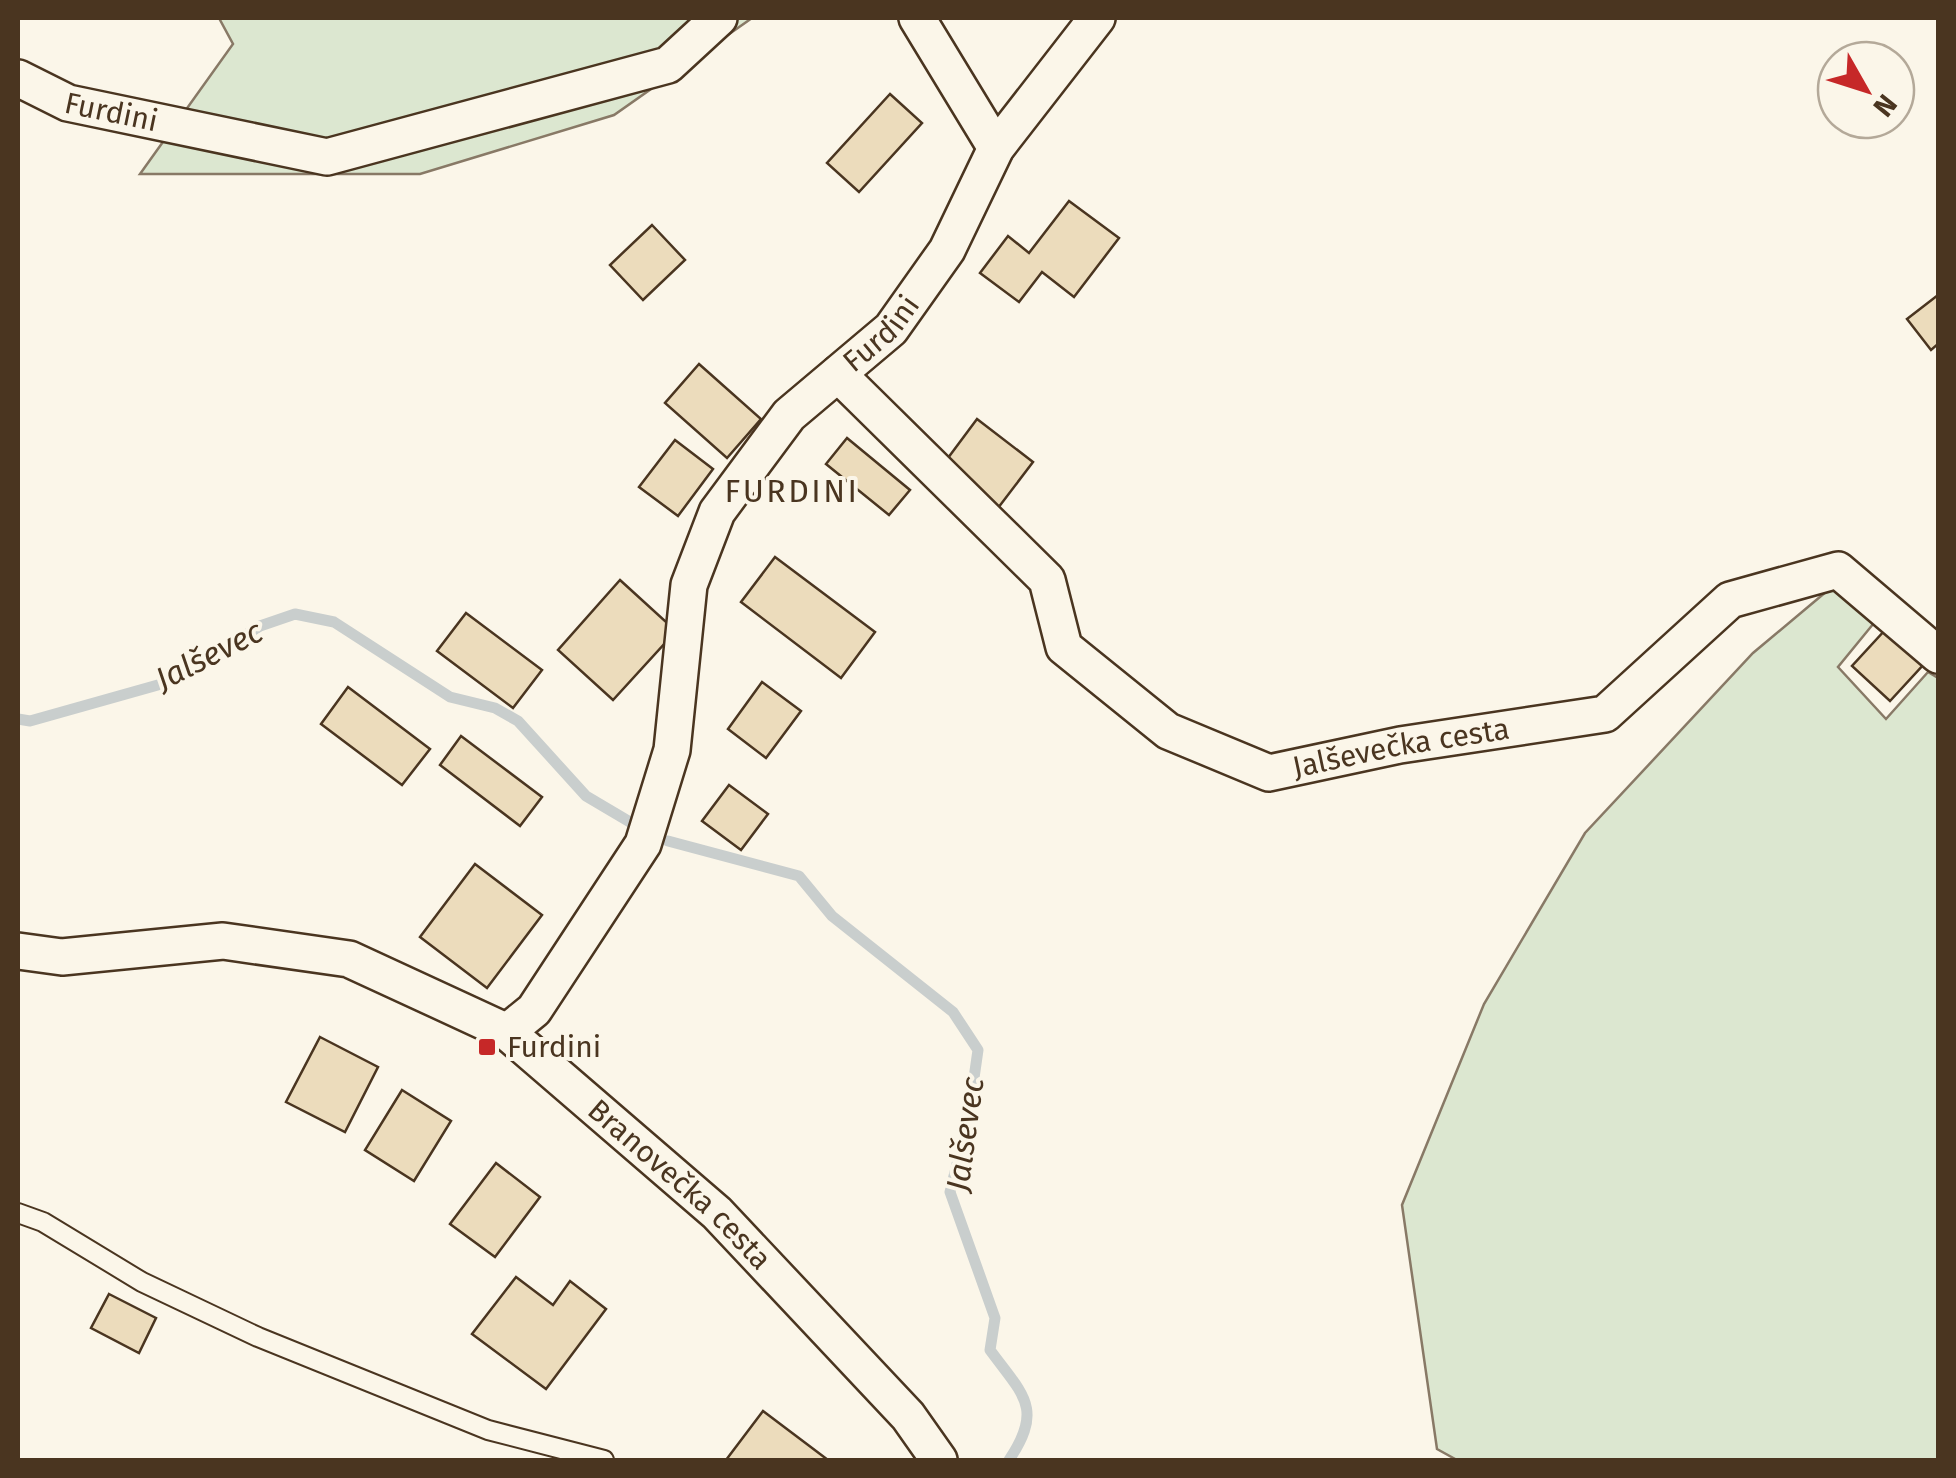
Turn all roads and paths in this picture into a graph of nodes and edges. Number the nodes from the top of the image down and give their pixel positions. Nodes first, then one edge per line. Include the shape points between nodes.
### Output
1 (718, 18) edge
2 (917, 18) edge
3 (1098, 18) edge
4 (18, 78) edge
5 (996, 148) junction
6 (838, 374) junction
7 (1938, 655) edge
8 (18, 951) edge
9 (507, 1032) junction
10 (18, 1214) edge
11 (604, 1460) edge
12 (939, 1460) edge

1 - 4 street, Furdini via 668,65 326,157 68,103
2 - 5 street
3 - 5 street, Furdini
5 - 6 street, Furdini via 947,250 891,328
6 - 7 street, Jalševečka cesta via 1047,580 1064,646 1168,731 1269,772 1606,714 1730,600 1838,570
6 - 9 street, Furdini via 790,415 717,512 689,586 672,750 643,844 534,1010
8 - 9 street, Branovečka cesta via 62,956 223,941 349,959
9 - 12 street, Branovečka cesta via 717,1214 908,1416
10 - 11 lane via 258,1337 488,1430

